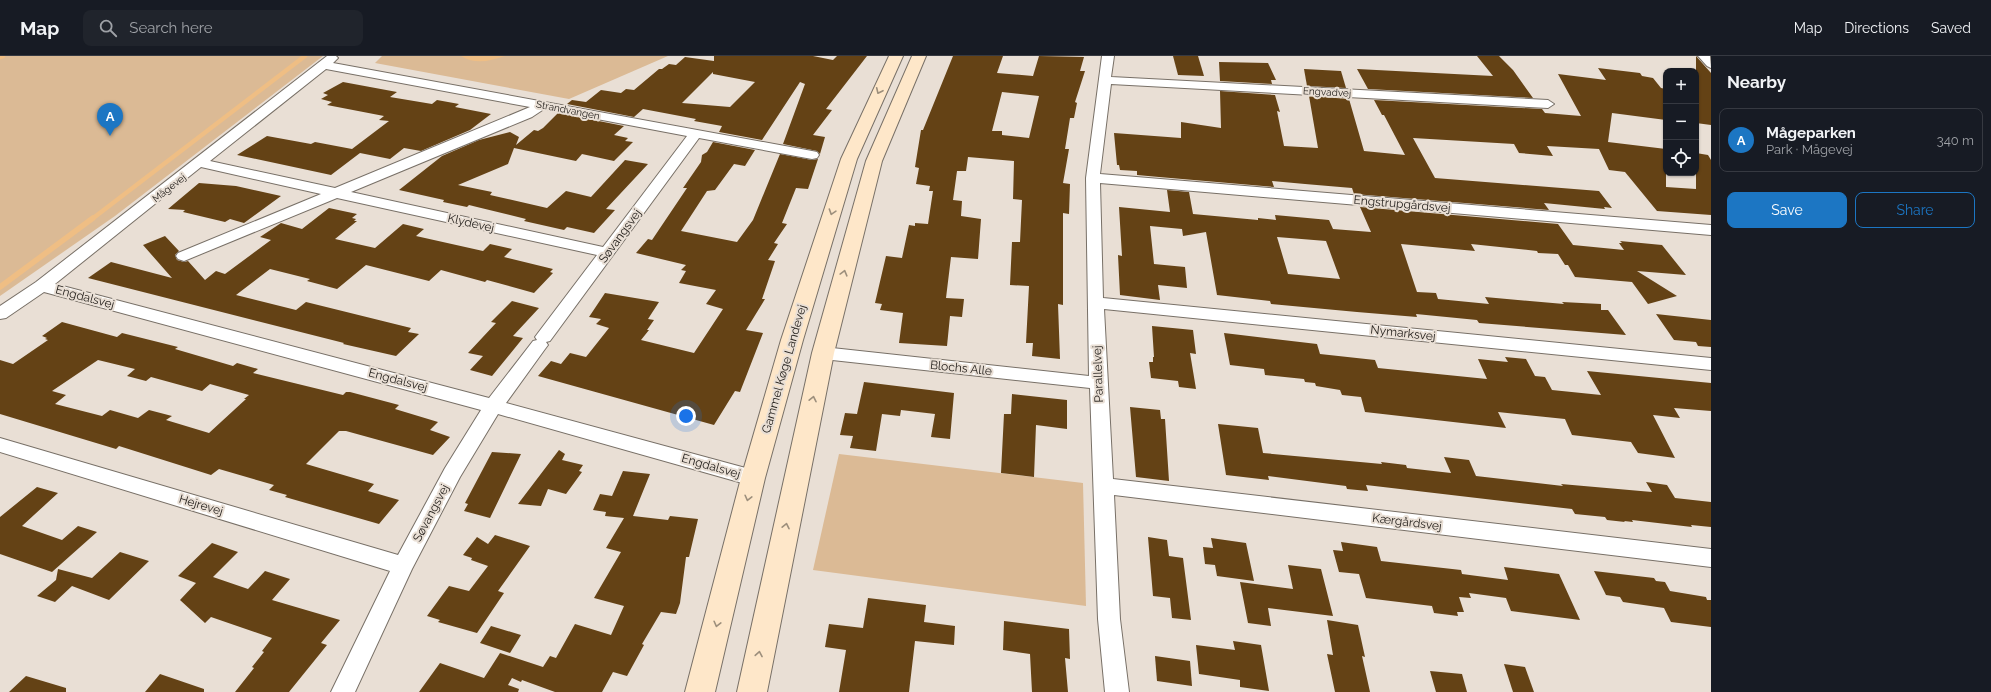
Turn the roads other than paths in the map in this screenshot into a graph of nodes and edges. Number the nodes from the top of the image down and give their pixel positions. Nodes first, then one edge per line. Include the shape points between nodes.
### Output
1 (896, 56) edge
2 (919, 56) edge
3 (1108, 56) edge
4 (1704, 56) edge
5 (329, 60) edge
6 (1711, 64) edge
7 (1105, 80) junction
8 (1548, 104) dead end
9 (542, 105) junction
10 (695, 134) junction
11 (812, 155) dead end
12 (200, 163) junction
13 (1093, 178) junction
14 (336, 193) junction
15 (1711, 230) edge
16 (607, 253) junction
17 (184, 256) dead end
18 (42, 286) junction
19 (1095, 303) junction
20 (0, 314) edge
21 (823, 353) junction
22 (1711, 364) edge
23 (1098, 382) junction
24 (493, 406) junction
25 (0, 445) edge
26 (753, 478) junction
27 (1103, 486) junction
28 (1711, 558) edge
29 (403, 566) junction
30 (343, 692) edge
31 (700, 692) edge
32 (752, 692) edge
33 (1117, 692) edge

1 -> 26 main road, Gammel Køge Landevej via 850,159 792,340
21 -> 2 main road via 874,161
3 - 7 street, Parallelvej
4 - 6 street
5 - 9 street, Strandvangen
5 - 12 street, Mågevej
7 - 8 street, Engvadvej
7 - 13 street, Parallelvej
9 - 10 street, Strandvangen
9 - 14 street via 527,114
10 - 11 street, Strandvangen
10 - 16 street, Søvangsvej
12 - 14 street, Klydevej
12 - 18 street, Mågevej
13 - 15 street, Engstrupgårdsvej
13 - 19 street, Parallelvej
14 - 16 street, Klydevej
14 - 17 street
16 - 24 street, Søvangsvej
18 - 20 street, Mågevej
18 - 24 street, Engdalsvej
19 - 22 street, Nymarksvej
19 - 23 street, Parallelvej
21 - 23 street, Blochs Alle
32 -> 21 main road
23 - 27 street, Parallelvej
24 - 26 street, Engdalsvej
24 - 29 street, Søvangsvej via 452,473
25 - 29 street, Hejrevej
26 -> 31 main road, Gammel Køge Landevej
27 - 28 street, Kærgårdsvej
27 - 33 street, Parallelvej via 1109,619
29 - 30 street, Søvangsvej

